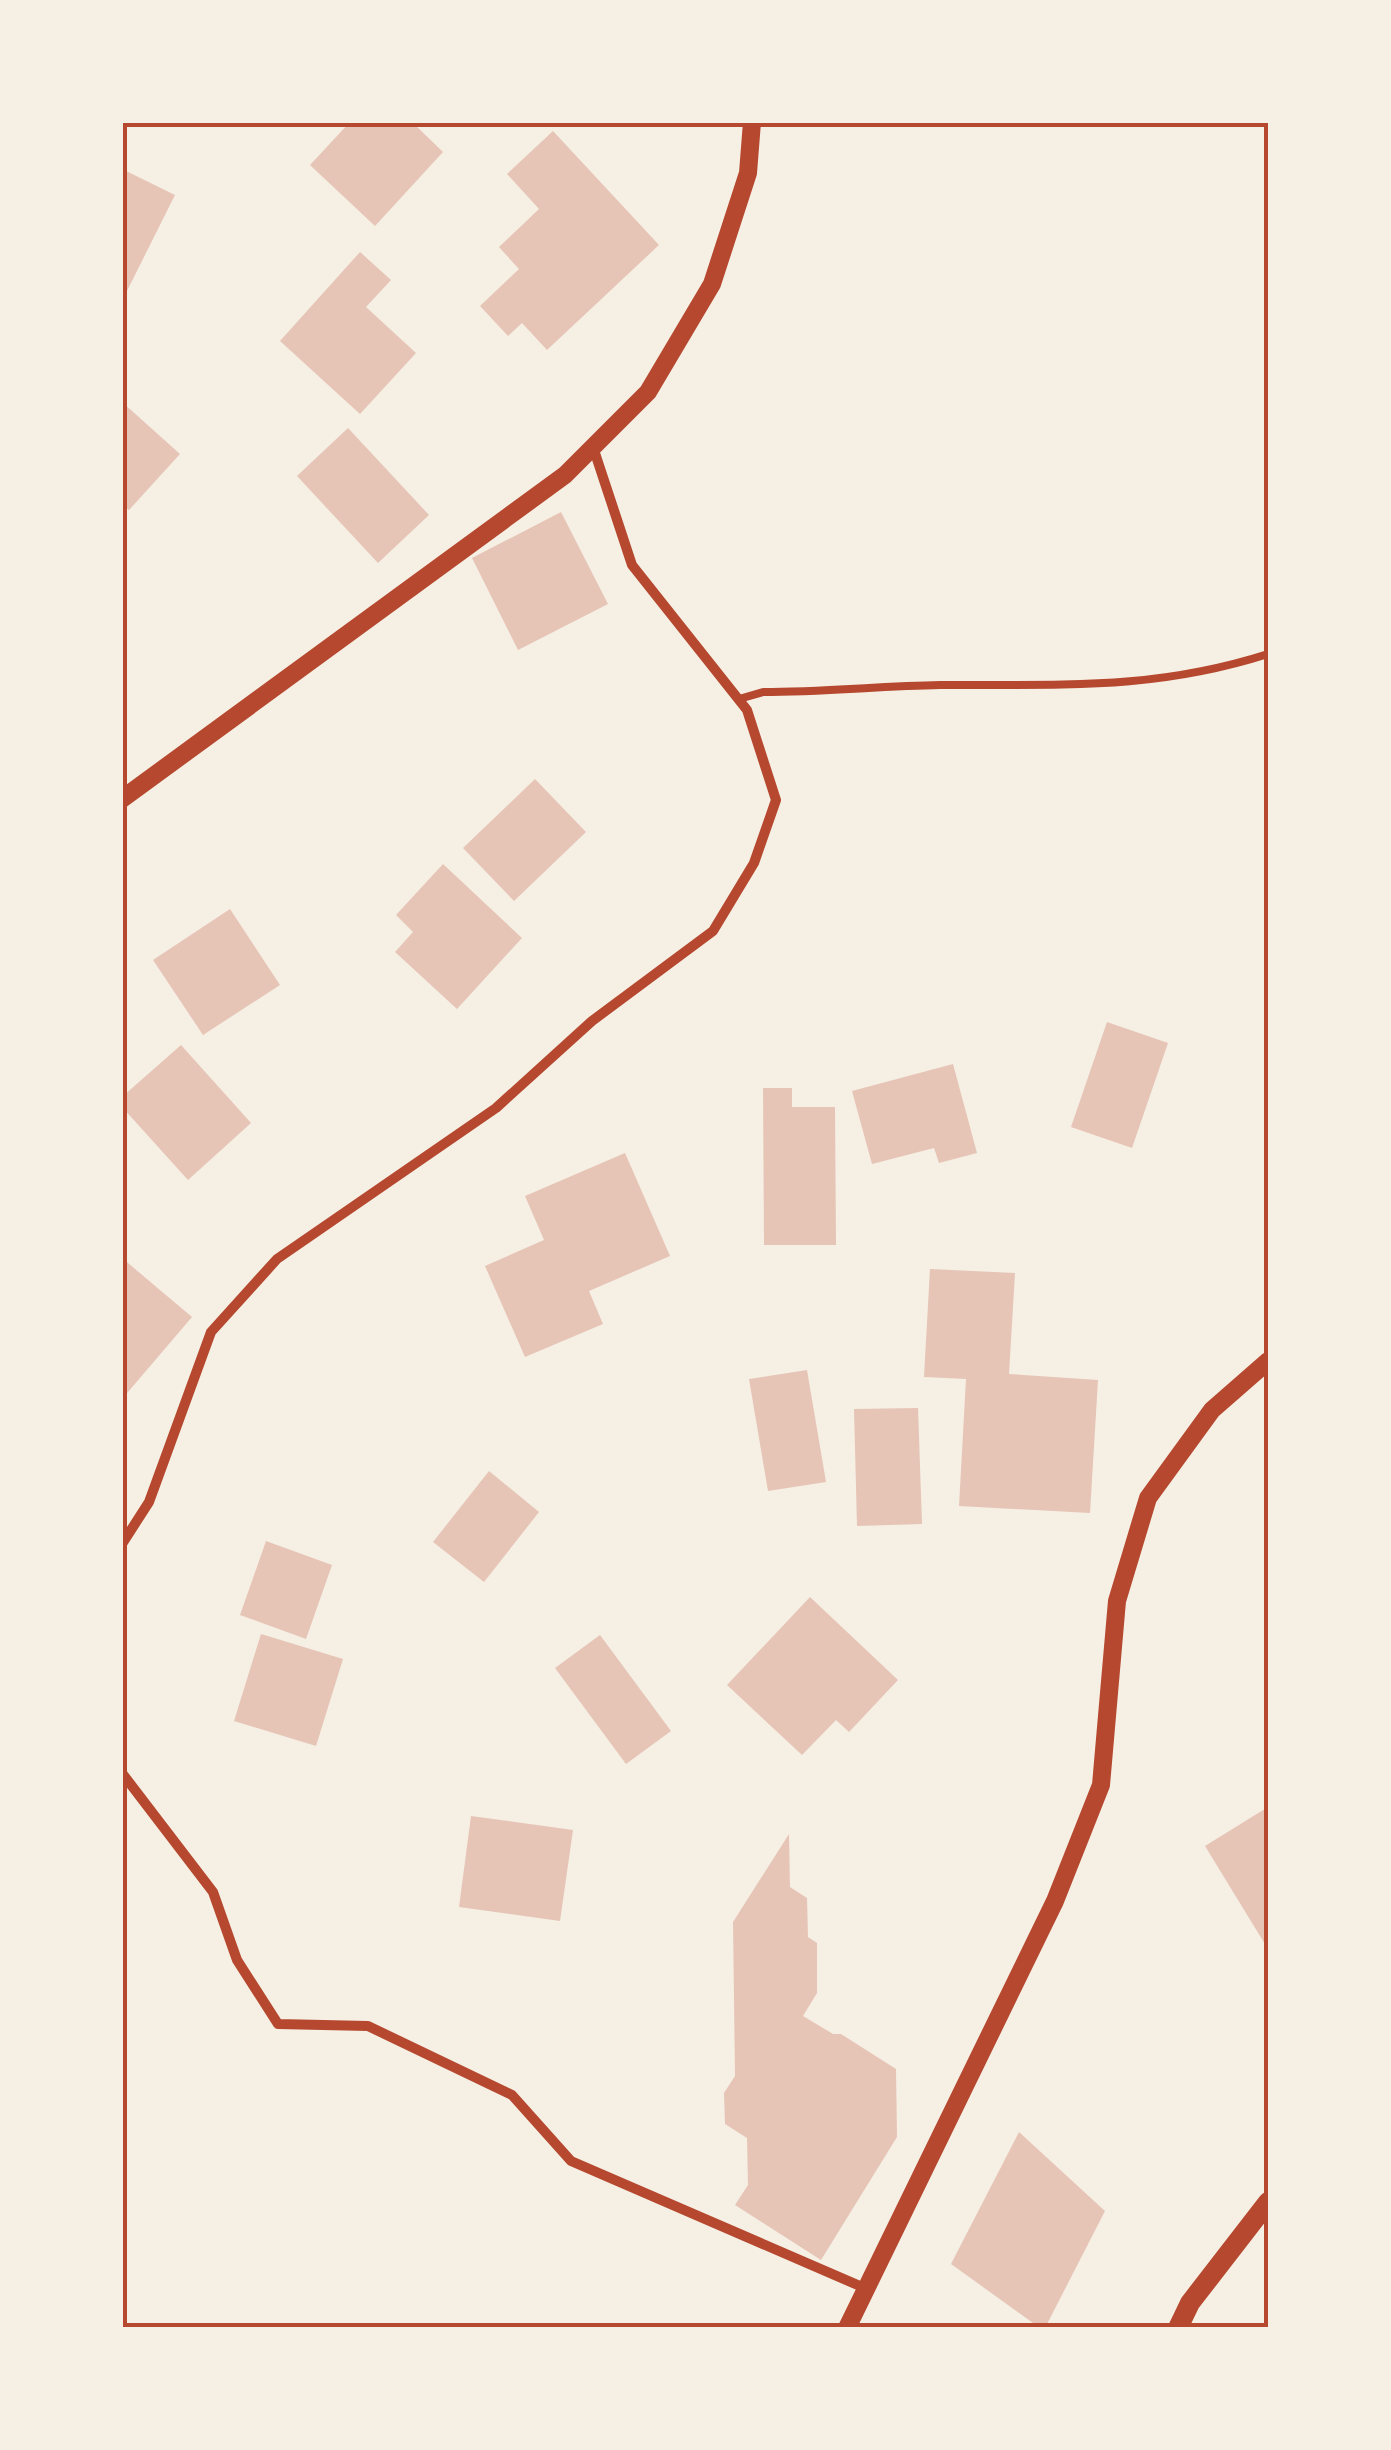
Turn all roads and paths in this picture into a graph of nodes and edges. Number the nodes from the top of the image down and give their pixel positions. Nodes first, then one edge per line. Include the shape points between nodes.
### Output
1 (752, 122) edge
2 (593, 447) junction
3 (1268, 654) edge
4 (738, 699) junction
5 (122, 798) edge
6 (1268, 1360) edge
7 (122, 1544) edge
8 (122, 1773) edge
9 (1268, 2202) edge
10 (868, 2289) junction
11 (846, 2328) edge
12 (1178, 2328) edge

1 - 2 street via 748,173 712,284 648,392
2 - 4 street via 632,565
2 - 5 street via 566,475
3 - 4 lane via 1137,683 763,692
4 - 7 street via 776,800 754,863 713,931 592,1021 496,1108 276,1258 210,1332 149,1502
6 - 10 street via 1212,1410 1148,1498 1117,1601 1101,1785 1056,1901
8 - 10 street via 213,1892 237,1960 278,2024 368,2026 512,2095 571,2162
9 - 12 main road
10 - 11 street

